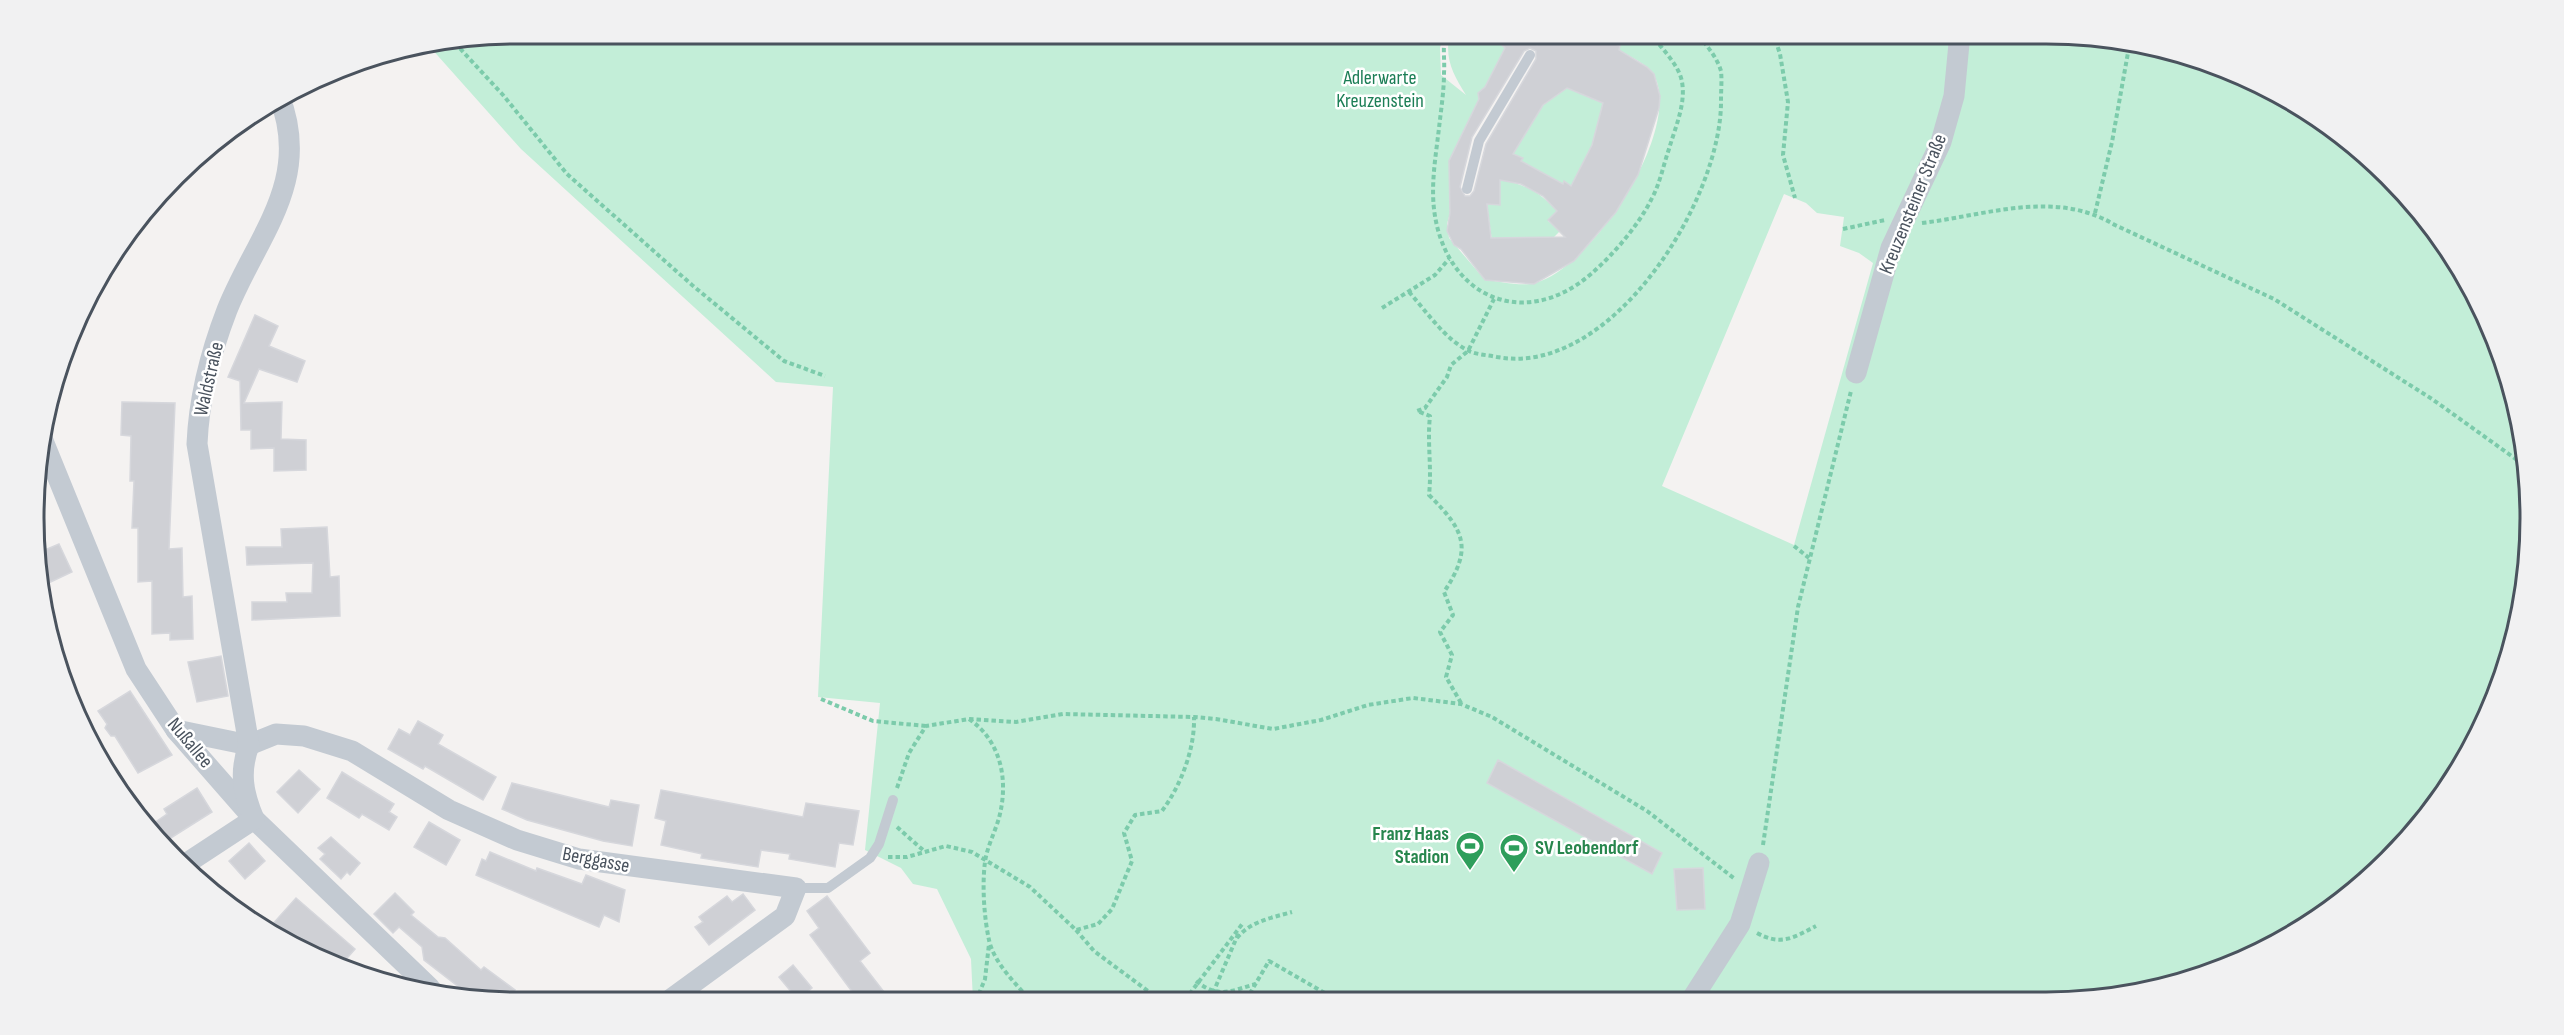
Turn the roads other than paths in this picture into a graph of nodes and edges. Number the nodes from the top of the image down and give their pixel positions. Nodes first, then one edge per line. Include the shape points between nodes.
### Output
1 (1959, 44) edge
2 (1530, 55) dead end
3 (282, 106) edge
4 (1467, 189) dead end
5 (1856, 373) road end
6 (48, 454) edge
7 (176, 730) junction
8 (249, 745) junction
9 (893, 800) road end
10 (254, 819) junction
11 (190, 861) edge
12 (1759, 863) road end
13 (796, 888) junction
14 (423, 982) edge
15 (681, 992) edge
16 (1696, 992) edge

1 - 5 street, Kreuzensteiner Straße via 1954,96 1944,130 1891,248
2 - 4 lane via 1479,141
3 - 8 street, Waldstraße via 288,127 285,191 228,309 198,408 197,444
6 - 7 street, Nußallee via 136,669
7 - 8 street
7 - 10 street, Nußallee
8 - 10 street via 242,775 244,796
8 - 13 street, Berggasse via 276,734 304,736 352,751 449,810 517,840 579,859
9 - 13 lane via 879,844 870,858 828,888
10 - 11 street
10 - 14 street, Nußallee
12 - 16 street via 1740,924
13 - 15 street via 785,916

